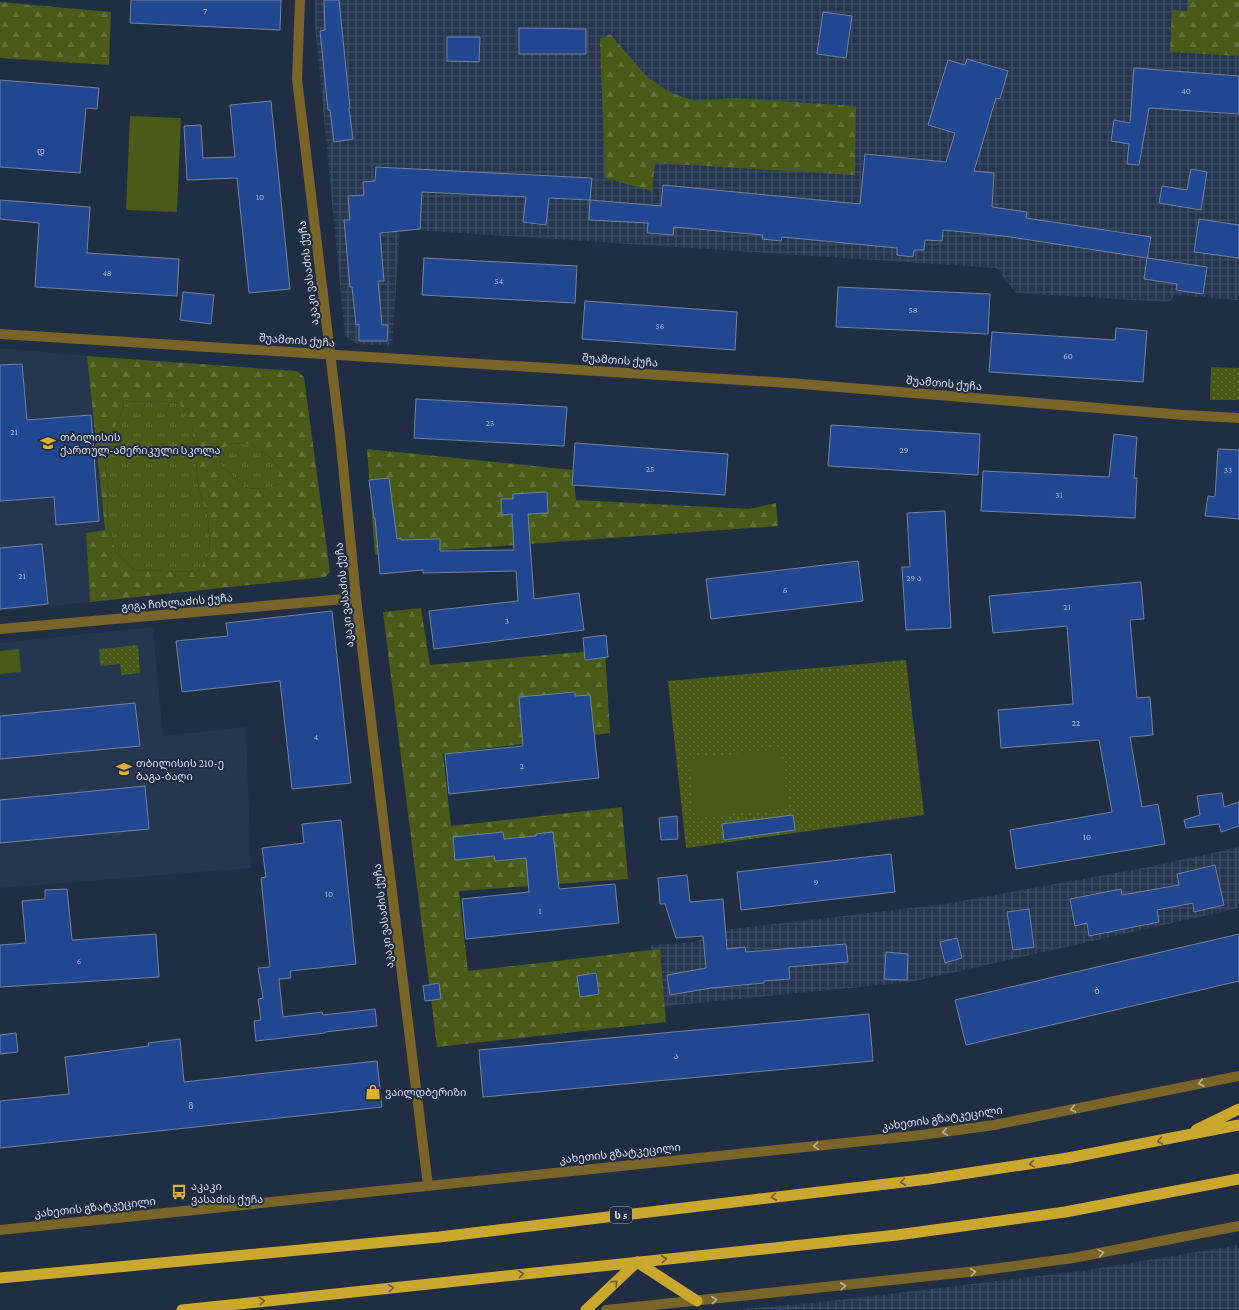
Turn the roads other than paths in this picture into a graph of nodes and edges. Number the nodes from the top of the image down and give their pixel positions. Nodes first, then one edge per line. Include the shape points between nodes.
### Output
1 (300, 0) edge
2 (0, 334) edge
3 (330, 354) junction
4 (1239, 418) edge
5 (356, 598) junction
6 (0, 629) edge
7 (1239, 1076) edge
8 (1239, 1109) edge
9 (1239, 1125) edge
10 (1182, 1137) junction
11 (1239, 1179) edge
12 (428, 1186) junction
13 (1239, 1226) edge
14 (0, 1230) edge
15 (637, 1262) junction
16 (0, 1278) edge
17 (697, 1301) junction
18 (182, 1310) edge
19 (586, 1310) edge
20 (606, 1310) edge

1 - 3 street, აკაკი ვასაძის ქუჩა via 297,79
2 - 3 street, შუამთის ქუჩა
3 - 4 street, შუამთის ქუჩა via 789,383
3 - 5 street, აკაკი ვასაძის ქუჩა
5 - 6 street, გიგა ჩიხლაძის ქუჩა
5 - 12 street, აკაკი ვასაძის ქუჩა
7 -> 12 street, კახეთის გზატკეცილი via 1002,1124 915,1136
8 - 10 highway
9 - 10 highway, ს 5
10 -> 16 highway, ს 5 via 1068,1158 929,1179 440,1237
15 -> 11 highway via 897,1235 1065,1212
12 - 14 street, კახეთის გზატკეცილი
17 -> 13 street via 977,1271 1073,1258
15 - 17 highway
18 -> 15 highway
19 -> 15 highway
17 - 20 street

